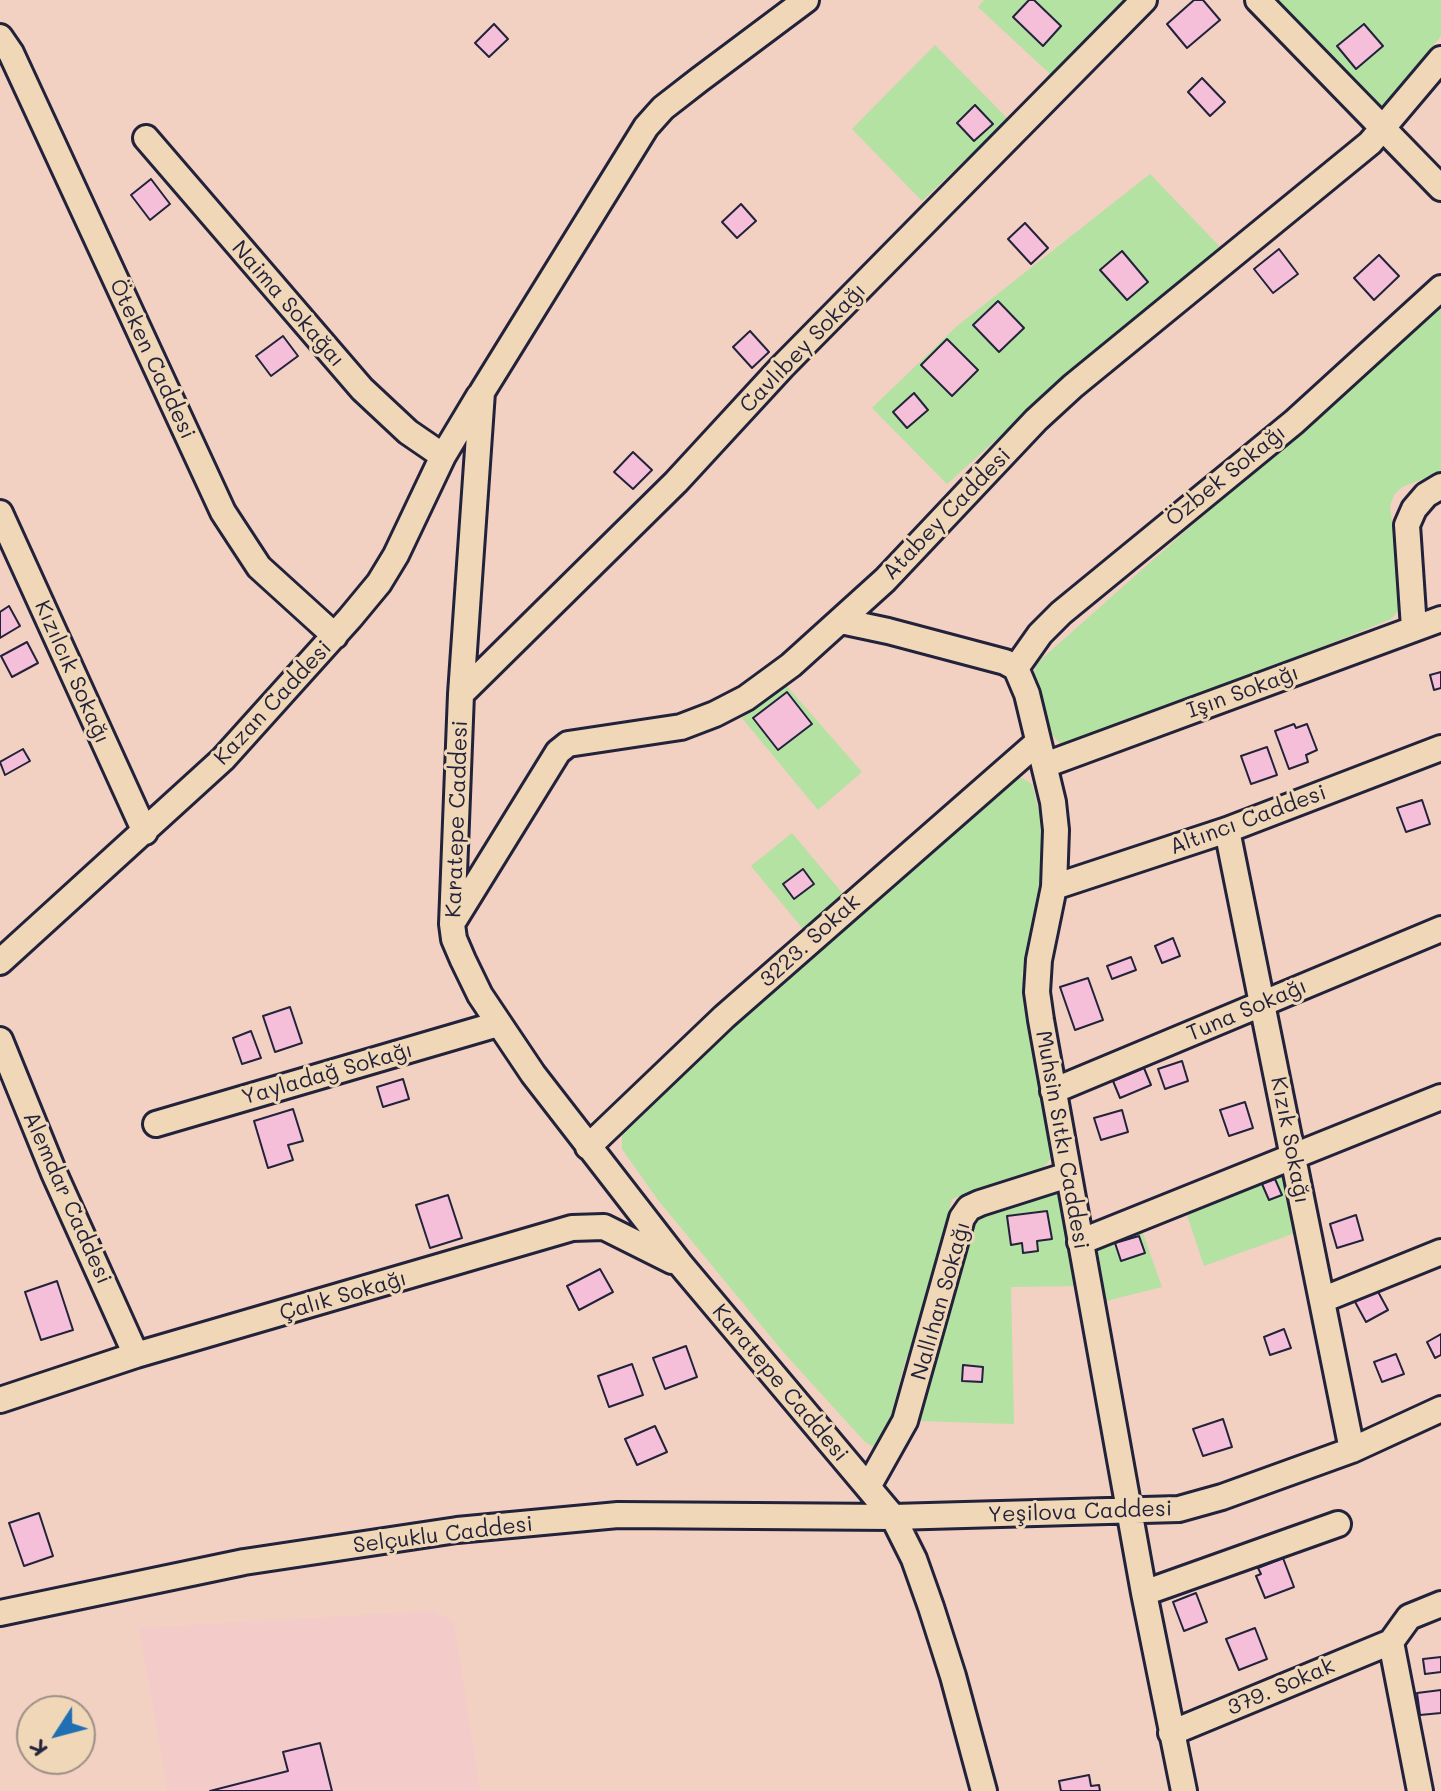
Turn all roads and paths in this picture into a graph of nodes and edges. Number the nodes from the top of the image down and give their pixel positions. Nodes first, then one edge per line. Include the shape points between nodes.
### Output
1 (806, 0) edge
2 (1144, 0) edge
3 (1258, 0) edge
4 (6, 45) edge
5 (1441, 59) edge
6 (1382, 129) junction
7 (146, 138) dead end
8 (1441, 188) edge
9 (1441, 288) edge
10 (482, 392) junction
11 (443, 456) junction
12 (1441, 486) edge
13 (0, 513) edge
14 (1441, 619) edge
15 (841, 621) junction
16 (1414, 628) junction
17 (335, 636) junction
18 (1016, 668) junction
19 (461, 694) junction
20 (1441, 749) edge
21 (1042, 753) junction
22 (1227, 830) junction
23 (145, 832) junction
24 (1054, 887) junction
25 (452, 924) junction
26 (1441, 929) edge
27 (0, 962) edge
28 (1263, 1004) junction
29 (498, 1024) junction
30 (0, 1040) edge
31 (1053, 1091) junction
32 (1441, 1097) edge
33 (156, 1124) dead end
34 (588, 1147) junction
35 (1293, 1154) junction
36 (1068, 1175) junction
37 (1080, 1242) junction
38 (1441, 1252) edge
39 (681, 1265) junction
40 (1322, 1300) junction
41 (136, 1355) junction
42 (0, 1400) edge
43 (1441, 1409) edge
44 (1352, 1450) junction
45 (868, 1487) junction
46 (1129, 1512) junction
47 (893, 1517) junction
48 (1338, 1524) dead end
49 (1144, 1593) junction
50 (1441, 1604) edge
51 (0, 1613) edge
52 (1391, 1642) junction
53 (1171, 1733) junction
54 (984, 1791) edge
55 (1184, 1791) edge
56 (1420, 1791) edge

1 - 10 street, Karatepe Caddesi via 663,108 646,127
2 - 19 street, Cavlıbey Sokağı via 782,367 676,482
3 - 6 street
4 - 17 street, Öteken Caddesi via 223,512 259,567
5 - 6 street, Atabey Caddesi
6 - 8 street
6 - 15 street, Atabey Caddesi via 1073,386
7 - 11 street, Naima Sokağaı via 362,389
9 - 18 street, Özbek Sokağı via 1294,422 1061,613
10 - 11 street, Kazan Caddesi
10 - 19 street, Karatepe Caddesi
11 - 17 street, Kazan Caddesi via 396,555
12 - 16 street via 1426,495 1407,525
13 - 23 street, Kızılcık Sokağı
14 - 16 street, Işın Sokağı
15 - 18 street
15 - 25 street, Atabey Caddesi via 770,681 715,714 654,733 568,744 546,770
16 - 21 street, Işın Sokağı
17 - 23 street, Kazan Caddesi via 223,759
18 - 21 street, Muhsin Sıtkı Caddesi
19 - 25 street, Karatepe Caddesi
20 - 22 street, Altıncı Caddesi
21 - 24 street, Muhsin Sıtkı Caddesi via 1056,830
21 - 34 street, 3223. Sokak via 724,1017
22 - 24 street, Altıncı Caddesi
22 - 28 street, Kızık Sokağı
23 - 27 street, Kazan Caddesi
24 - 31 street, Muhsin Sıtkı Caddesi via 1037,992
25 - 29 street, Karatepe Caddesi via 463,960
26 - 28 street, Tuna Sokağı
28 - 31 street, Tuna Sokağı
28 - 35 street, Kızık Sokağı
29 - 33 street, Yayladağ Sokağı
29 - 34 street, Karatepe Caddesi
30 - 41 street, Alemdar Caddesi
31 - 36 street, Muhsin Sıtkı Caddesi
32 - 35 street
34 - 39 street, Karatepe Caddesi
35 - 37 street
35 - 40 street, Kızık Sokağı
36 - 37 street, Muhsin Sıtkı Caddesi
36 - 45 street, Nallıhan Sokağı via 980,1203 962,1218 905,1421
37 - 46 street, Muhsin Sıtkı Caddesi
38 - 40 street
39 - 41 street, Çalık Sokağı via 604,1227 572,1228
39 - 45 street, Karatepe Caddesi
40 - 44 street, Kızık Sokağı
41 - 42 street, Çalık Sokağı
43 - 44 street, Yeşilova Caddesi
44 - 46 street, Yeşilova Caddesi via 1198,1505
45 - 47 street, Karatepe Caddesi
46 - 47 street, Yeşilova Caddesi
46 - 49 street, Muhsin Sıtkı Caddesi
47 - 51 street, Selçuklu Caddesi via 618,1515 457,1530 244,1562
47 - 54 street, Karatepe Caddesi via 931,1607
48 - 49 street
49 - 53 street, Muhsin Sıtkı Caddesi
50 - 52 street via 1409,1617
52 - 53 street, 379. Sokak
52 - 56 street
53 - 55 street, Muhsin Sıtkı Caddesi

